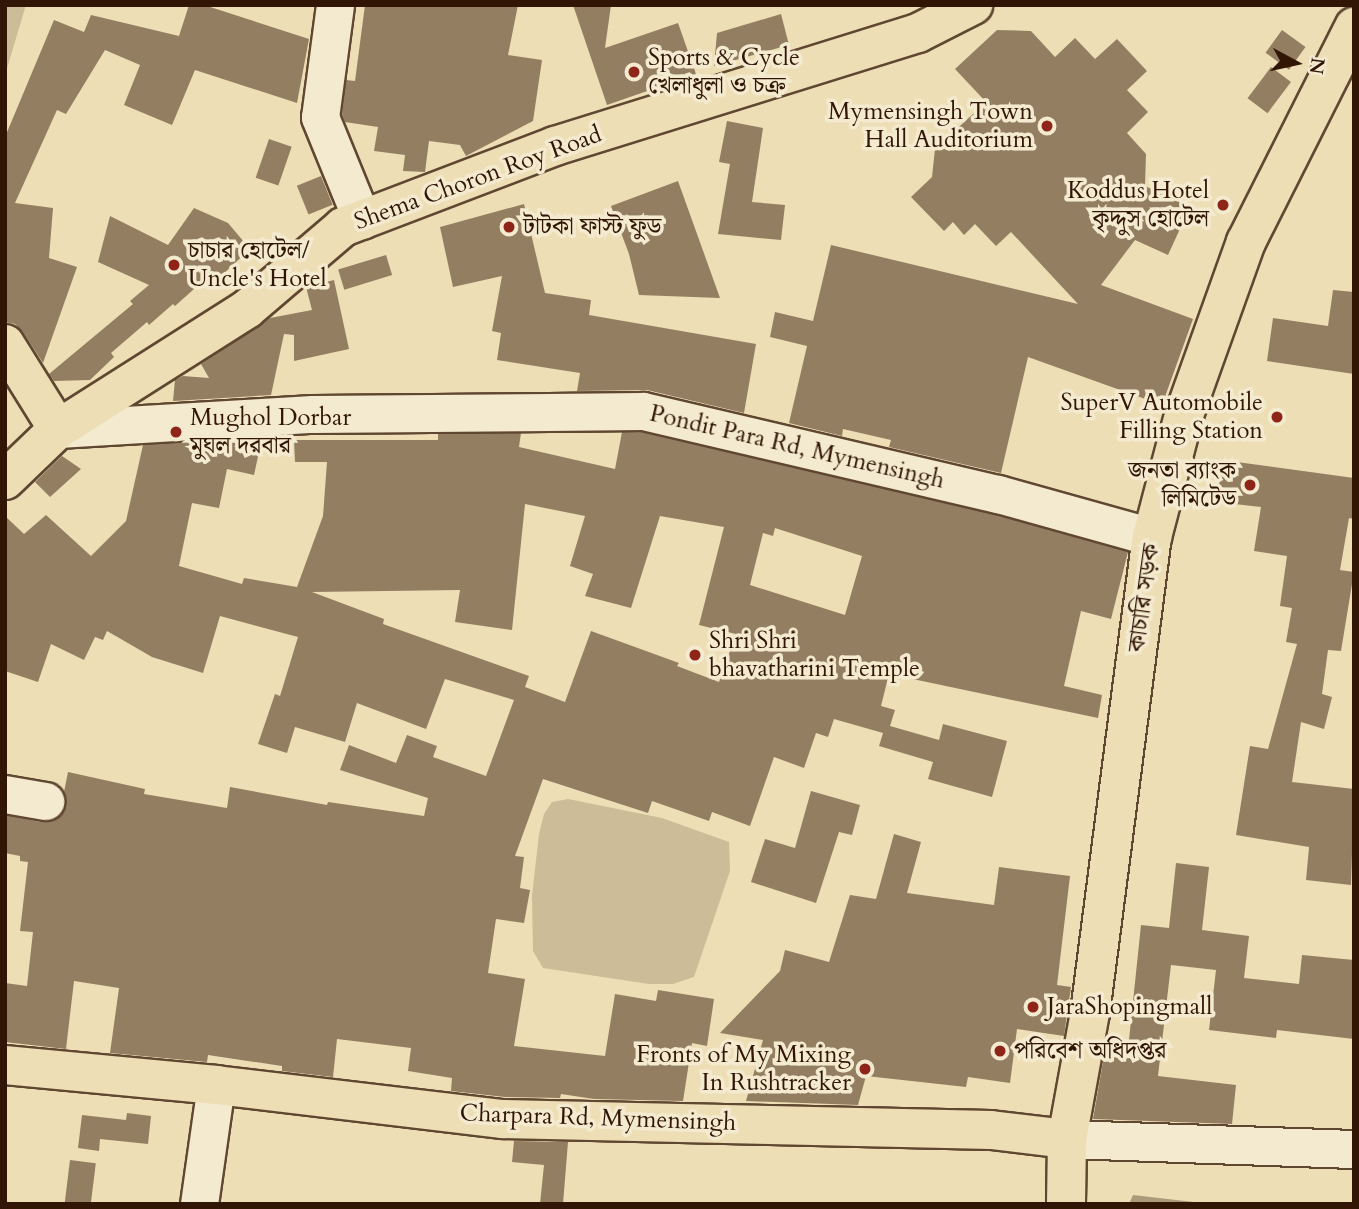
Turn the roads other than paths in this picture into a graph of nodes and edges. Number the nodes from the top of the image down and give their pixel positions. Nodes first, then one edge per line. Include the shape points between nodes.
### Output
1 (335, 5) edge
2 (973, 5) edge
3 (1354, 27) edge
4 (362, 220) junction
5 (5, 344) edge
6 (58, 429) junction
7 (5, 480) edge
8 (1152, 537) junction
9 (5, 794) edge
10 (45, 802) dead end
11 (5, 1065) edge
12 (216, 1085) junction
13 (1067, 1139) junction
14 (1354, 1149) edge
15 (199, 1204) edge
16 (1066, 1204) edge

1 - 4 street via 320,117
2 - 4 main road, Shema Choron Roy Road via 918,33 555,146
3 - 8 main road, কাচারি সড়ক via 1246,242 1184,415
4 - 6 main road, Shema Choron Roy Road via 343,227 247,309
5 - 6 main road
6 - 7 main road, Shema Choron Roy Road
6 - 8 street, Pondit Para Rd, Mymensingh via 313,414 643,411 998,494
8 - 13 main road, কাচারি সড়ক via 1090,1013
9 - 10 street
11 - 12 main road, Charpara Rd, Mymensingh
12 - 13 main road, Charpara Rd, Mymensingh via 503,1119 991,1130
12 - 15 street
13 - 14 street
13 - 16 main road, কাচারি সড়ক

